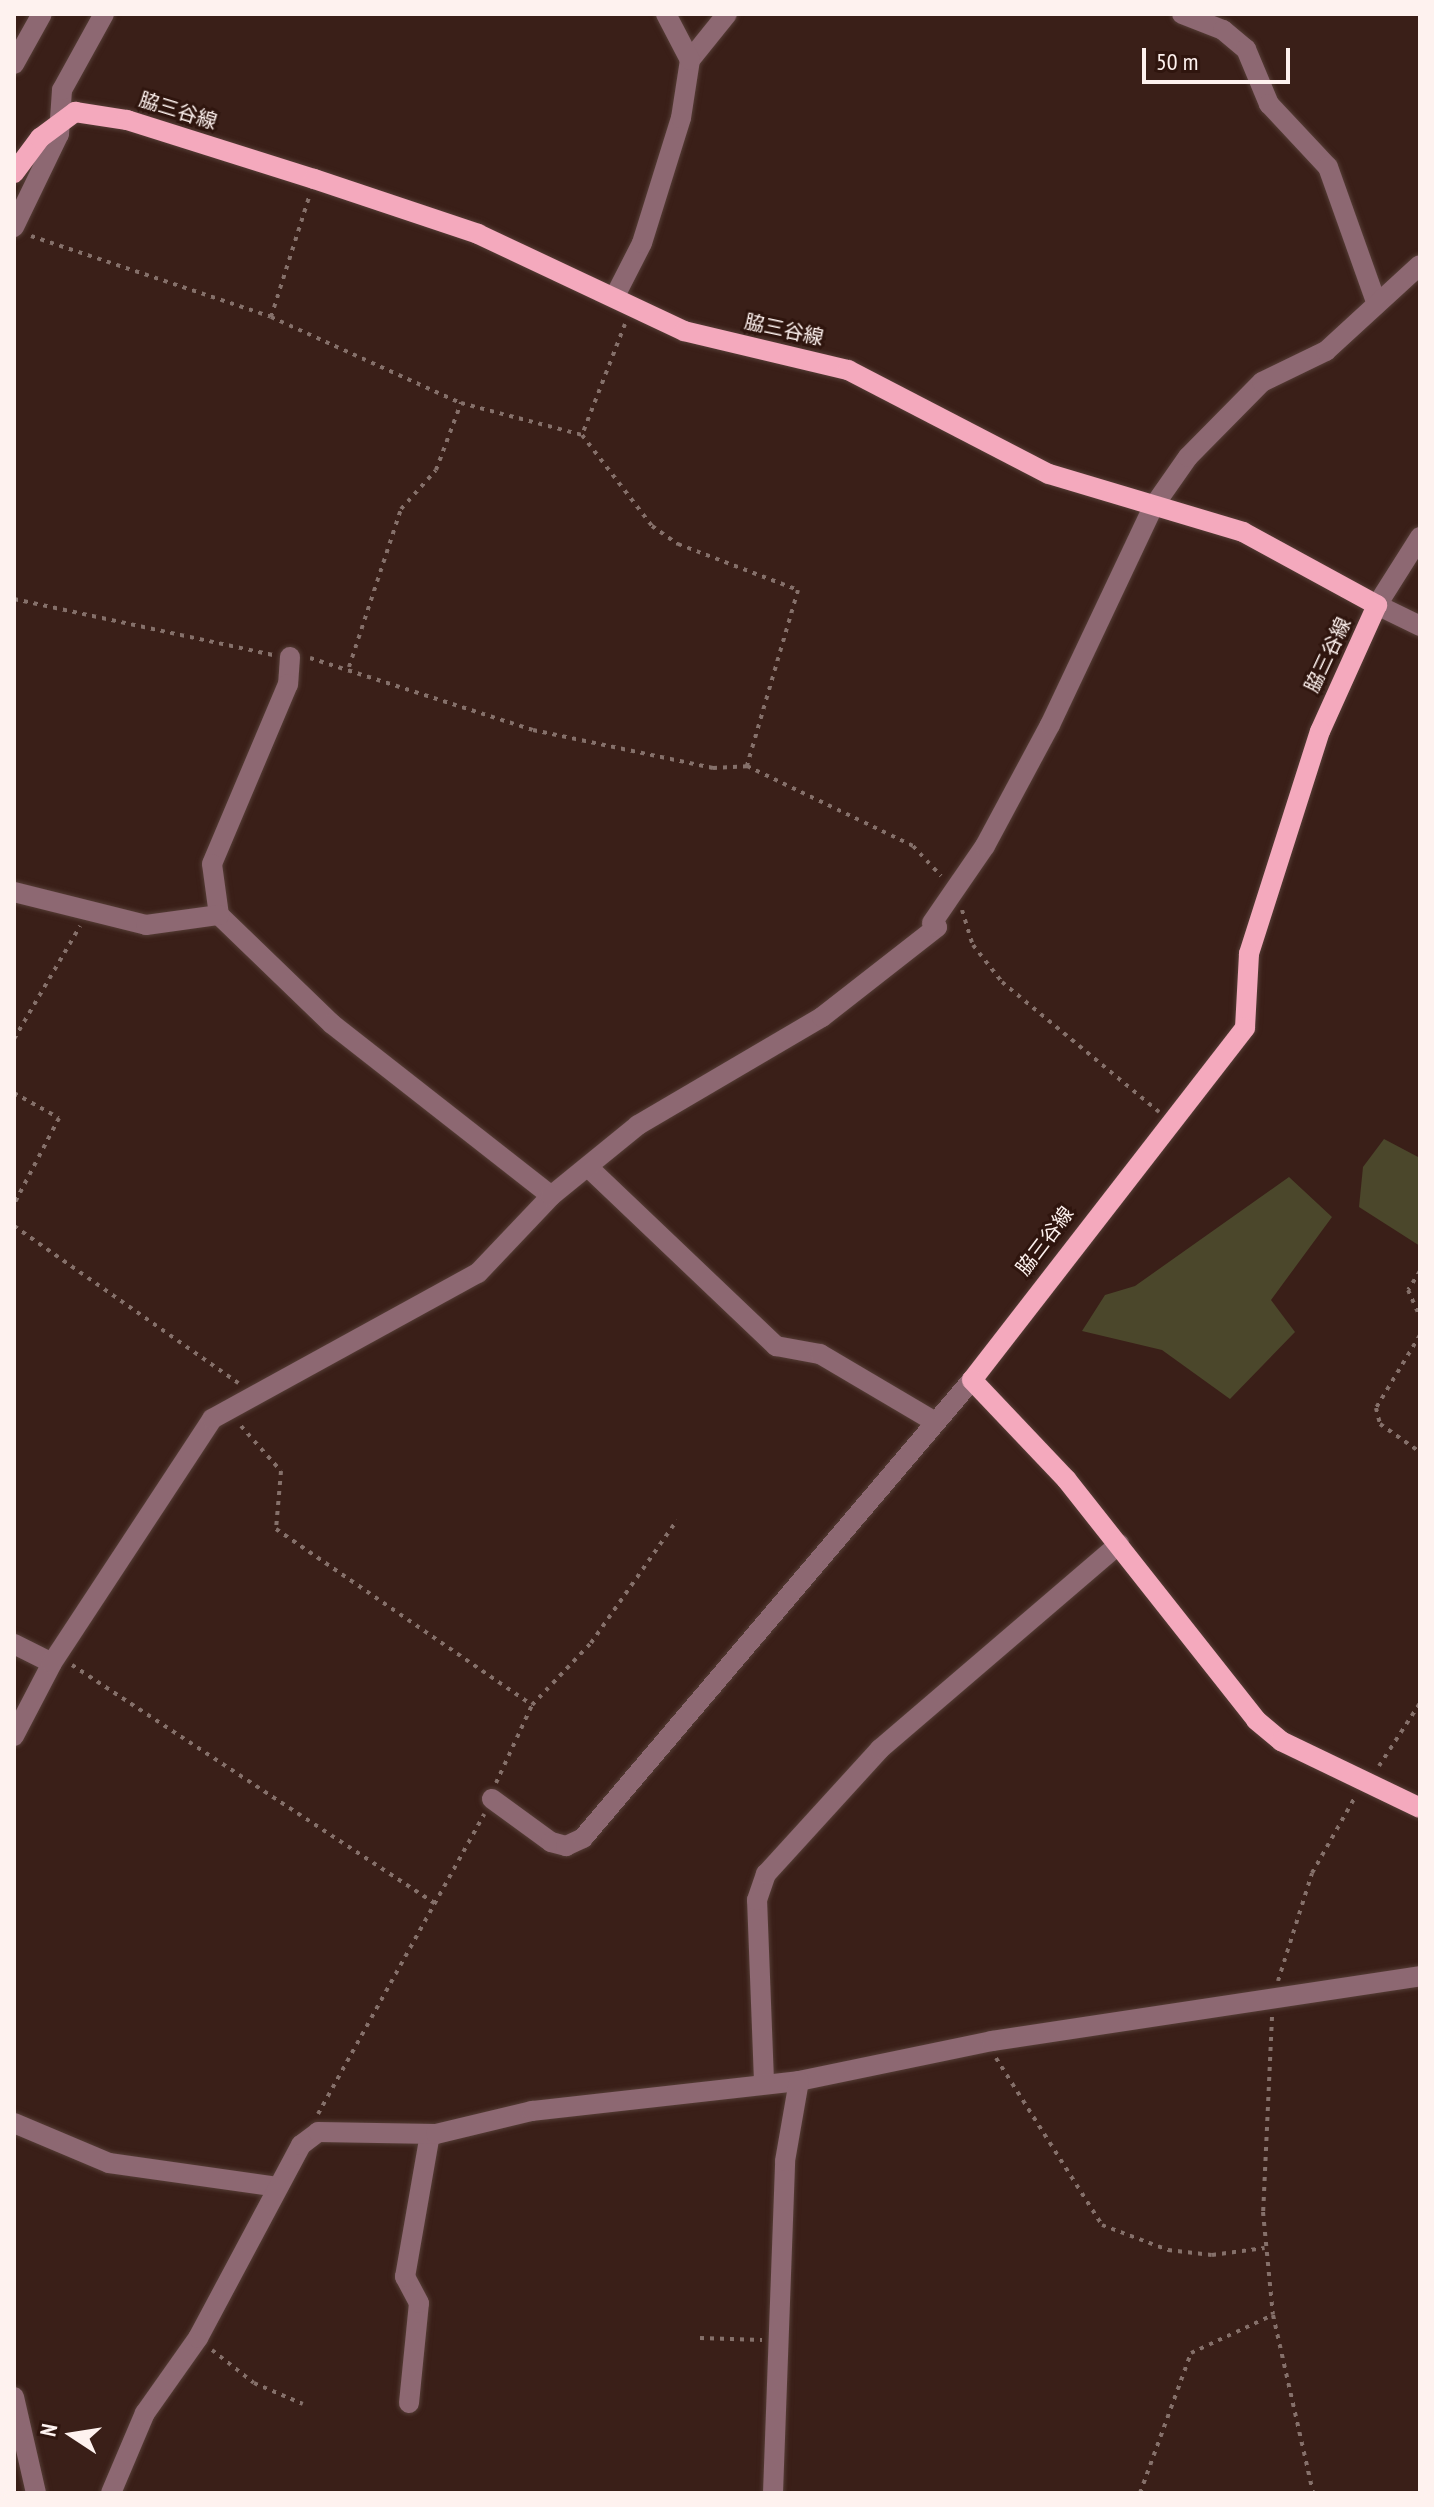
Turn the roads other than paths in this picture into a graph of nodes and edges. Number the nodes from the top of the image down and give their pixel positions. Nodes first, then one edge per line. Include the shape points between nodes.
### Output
1 (42, 14) edge
2 (104, 14) edge
3 (666, 14) edge
4 (727, 14) edge
5 (1182, 14) edge
6 (690, 60) junction
7 (14, 64) edge
8 (56, 123) junction
9 (14, 173) edge
10 (14, 229) edge
11 (1420, 265) edge
12 (624, 301) junction
13 (1376, 302) junction
14 (1153, 507) junction
15 (1420, 537) edge
16 (1377, 605) junction
17 (1420, 626) edge
18 (290, 657) road end
19 (14, 892) edge
20 (219, 915) junction
21 (588, 1167) junction
22 (551, 1196) junction
23 (972, 1380) junction
24 (932, 1420) junction
25 (1119, 1544) junction
26 (14, 1644) edge
27 (54, 1659) junction
28 (14, 1736) edge
29 (492, 1799) dead end
30 (1420, 1808) edge
31 (1420, 1976) edge
32 (764, 2081) junction
33 (799, 2081) junction
34 (14, 2123) edge
35 (430, 2134) junction
36 (277, 2187) junction
37 (14, 2397) edge
38 (409, 2403) dead end
39 (36, 2493) edge
40 (111, 2493) edge
41 (773, 2493) edge

1 - 7 street
2 - 8 street via 62,90
3 - 6 street
4 - 6 street
5 - 13 street via 1223,30 1246,49 1269,104 1328,167
6 - 12 street via 673,157
8 - 9 main road
8 - 10 street via 59,134
8 - 12 main road, 脇三谷線 via 75,112 127,120 478,234
11 - 13 street
12 - 14 main road, 脇三谷線 via 684,331 848,370 1049,474
13 - 14 street via 1326,351 1262,382 1234,405
14 - 16 main road, 脇三谷線 via 1243,532
14 - 21 street via 1050,725 956,892 932,923 937,927 904,959 822,1017 638,1125
15 - 16 street
16 - 17 street
16 - 23 main road, 脇三谷線 via 1320,731 1249,954 1245,1028
18 - 20 street via 288,684 212,864
19 - 20 street via 146,925
20 - 22 street via 332,1024
21 - 22 street
21 - 24 street via 776,1346 820,1354
22 - 27 street via 478,1273 212,1419
23 - 24 street
23 - 25 main road
24 - 29 street via 583,1838 566,1846 551,1842
25 - 30 main road via 1256,1720 1281,1741
25 - 32 street via 880,1749 766,1874 757,1900
26 - 27 street
27 - 28 street
31 - 33 street via 986,2043
32 - 33 street
32 - 35 street via 532,2111
33 - 41 street via 785,2161
34 - 36 street via 109,2163
35 - 36 street via 318,2132
35 - 38 street via 405,2277 419,2303
36 - 40 street via 198,2338 145,2413
37 - 39 street

